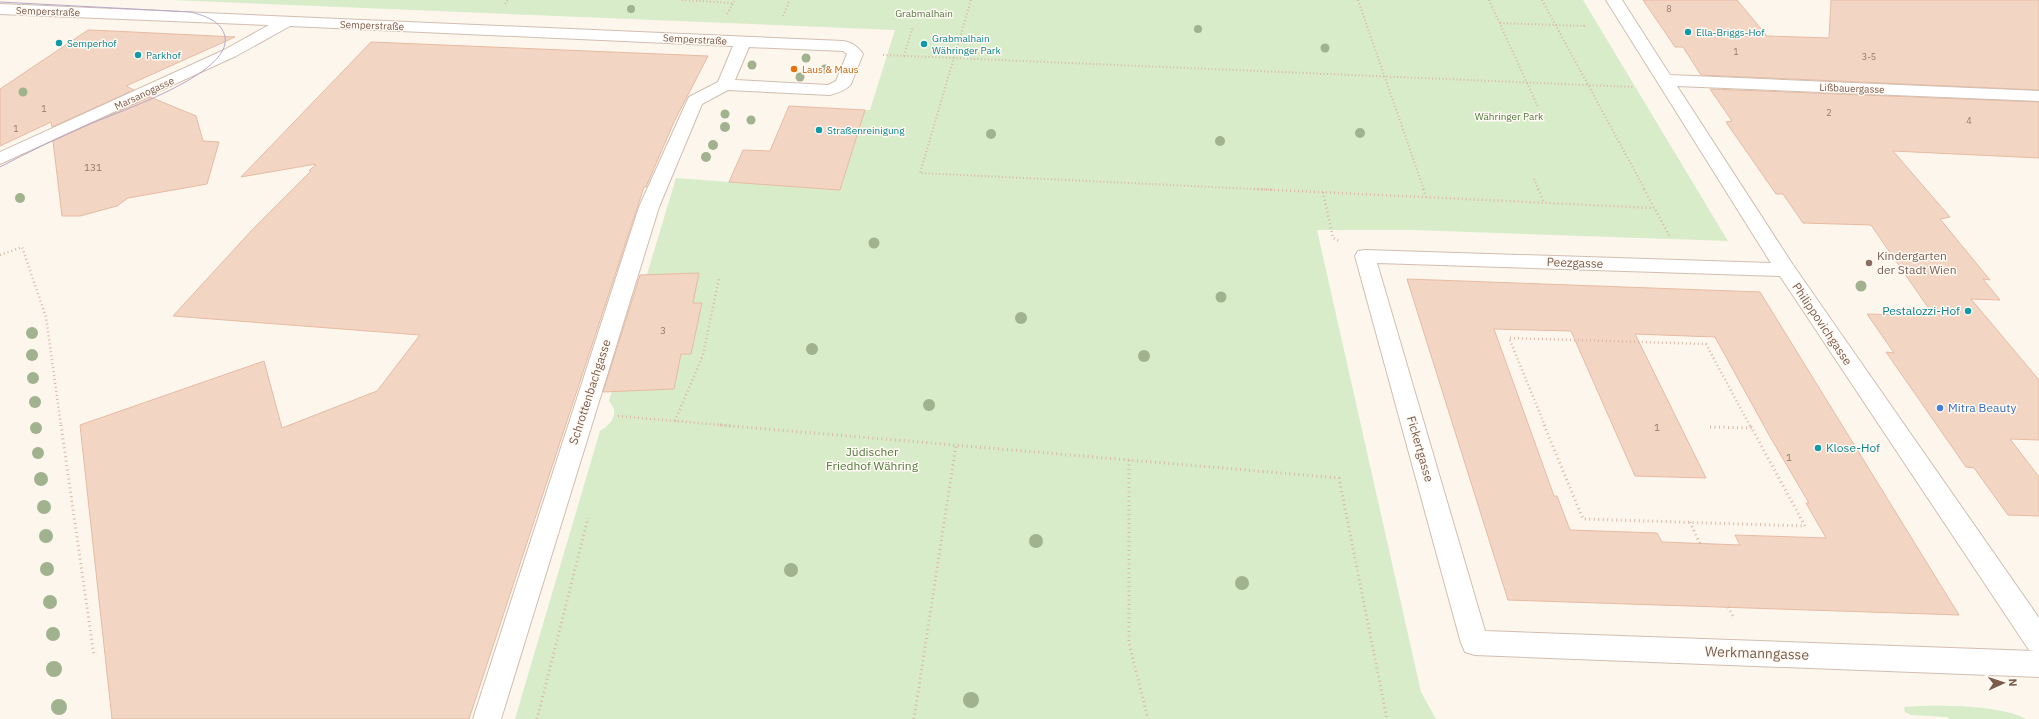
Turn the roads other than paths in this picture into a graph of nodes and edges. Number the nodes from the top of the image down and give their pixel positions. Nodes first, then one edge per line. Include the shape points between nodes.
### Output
1 (83, 0) edge
2 (1614, 0) edge
3 (0, 9) edge
4 (61, 12) junction
5 (287, 22) junction
6 (743, 42) junction
7 (1664, 80) junction
8 (725, 85) junction
9 (2039, 96) edge
10 (0, 159) edge
11 (1365, 256) joint
12 (1786, 270) junction
13 (2039, 641) edge
14 (1475, 643) joint
15 (2039, 664) edge
16 (488, 719) edge

1 - 4 street
2 - 7 street, Philippovichgasse
3 - 4 street, Semperstraße
4 - 5 street, Semperstraße
5 - 6 street, Semperstraße
5 - 10 street, Marsanogasse via 230,53
6 - 8 street, Semperstraße
6 - 8 street, Semperstraße via 843,46 849,47 855,54 842,84 830,90
7 - 9 street, Lißbauergasse
7 - 12 street, Philippovichgasse
8 - 16 street, Schrottenbachgasse via 695,101 649,207
11 - 12 street, Peezgasse
11 - 14 street, Fickertgasse
12 - 13 street, Philippovichgasse
14 - 15 street, Werkmanngasse

